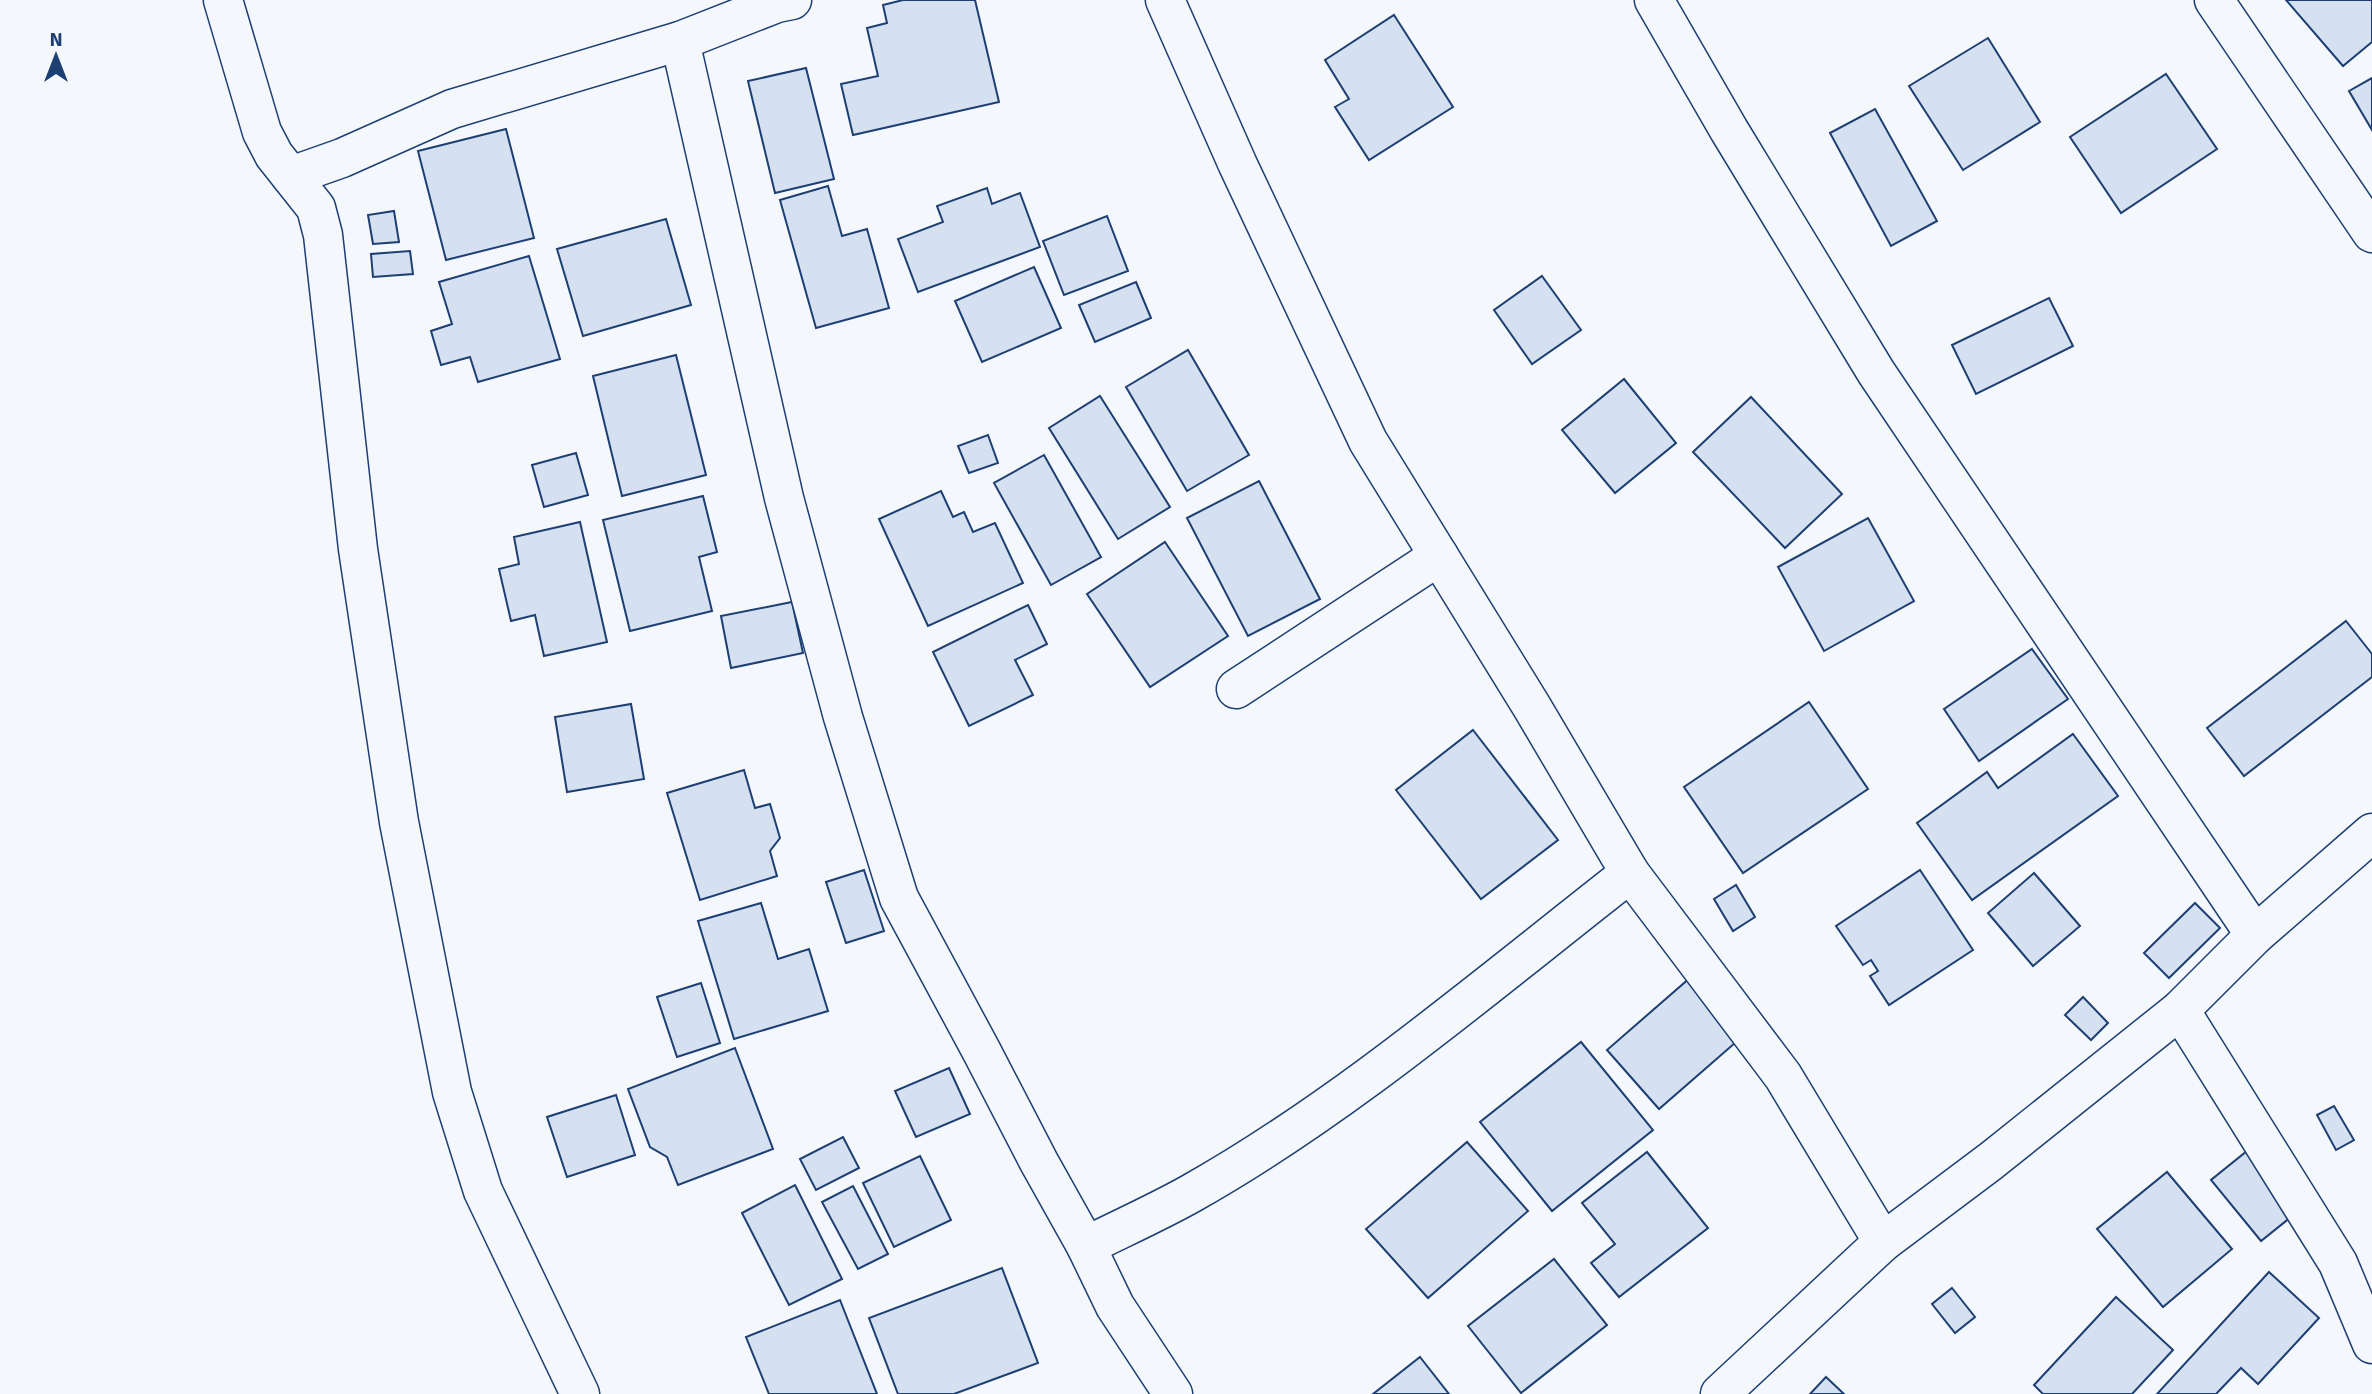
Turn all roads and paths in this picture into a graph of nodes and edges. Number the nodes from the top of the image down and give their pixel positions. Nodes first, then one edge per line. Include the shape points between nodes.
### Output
1 (223, 0) edge
2 (792, 0) edge
3 (1165, 0) edge
4 (1654, 0) edge
5 (2214, 0) edge
6 (680, 41) junction
7 (291, 176) junction
8 (2372, 233) edge
9 (1439, 556) junction
10 (1236, 690) dead end
11 (2372, 833) edge
12 (1630, 873) junction
13 (2255, 935) junction
14 (2180, 1010) junction
15 (1884, 1242) junction
16 (1086, 1247) junction
17 (2370, 1332) edge
18 (580, 1394) edge
19 (1174, 1394) edge
20 (1720, 1394) edge

1 - 7 street via 262,132
2 - 6 street
3 - 9 street via 1368,441
4 - 13 street via 1876,372
5 - 8 street
6 - 7 street via 452,109
6 - 16 street via 784,498 843,717 899,898
7 - 18 street via 316,208 323,235 358,550 399,821 452,1092 483,1191
9 - 10 street
9 - 12 street
11 - 13 street
12 - 15 street via 1783,1076
12 - 16 street via 1397,1055 1293,1129 1190,1193
13 - 14 street
14 - 15 street
14 - 17 street via 2338,1263
15 - 20 street
16 - 19 street via 1115,1306

